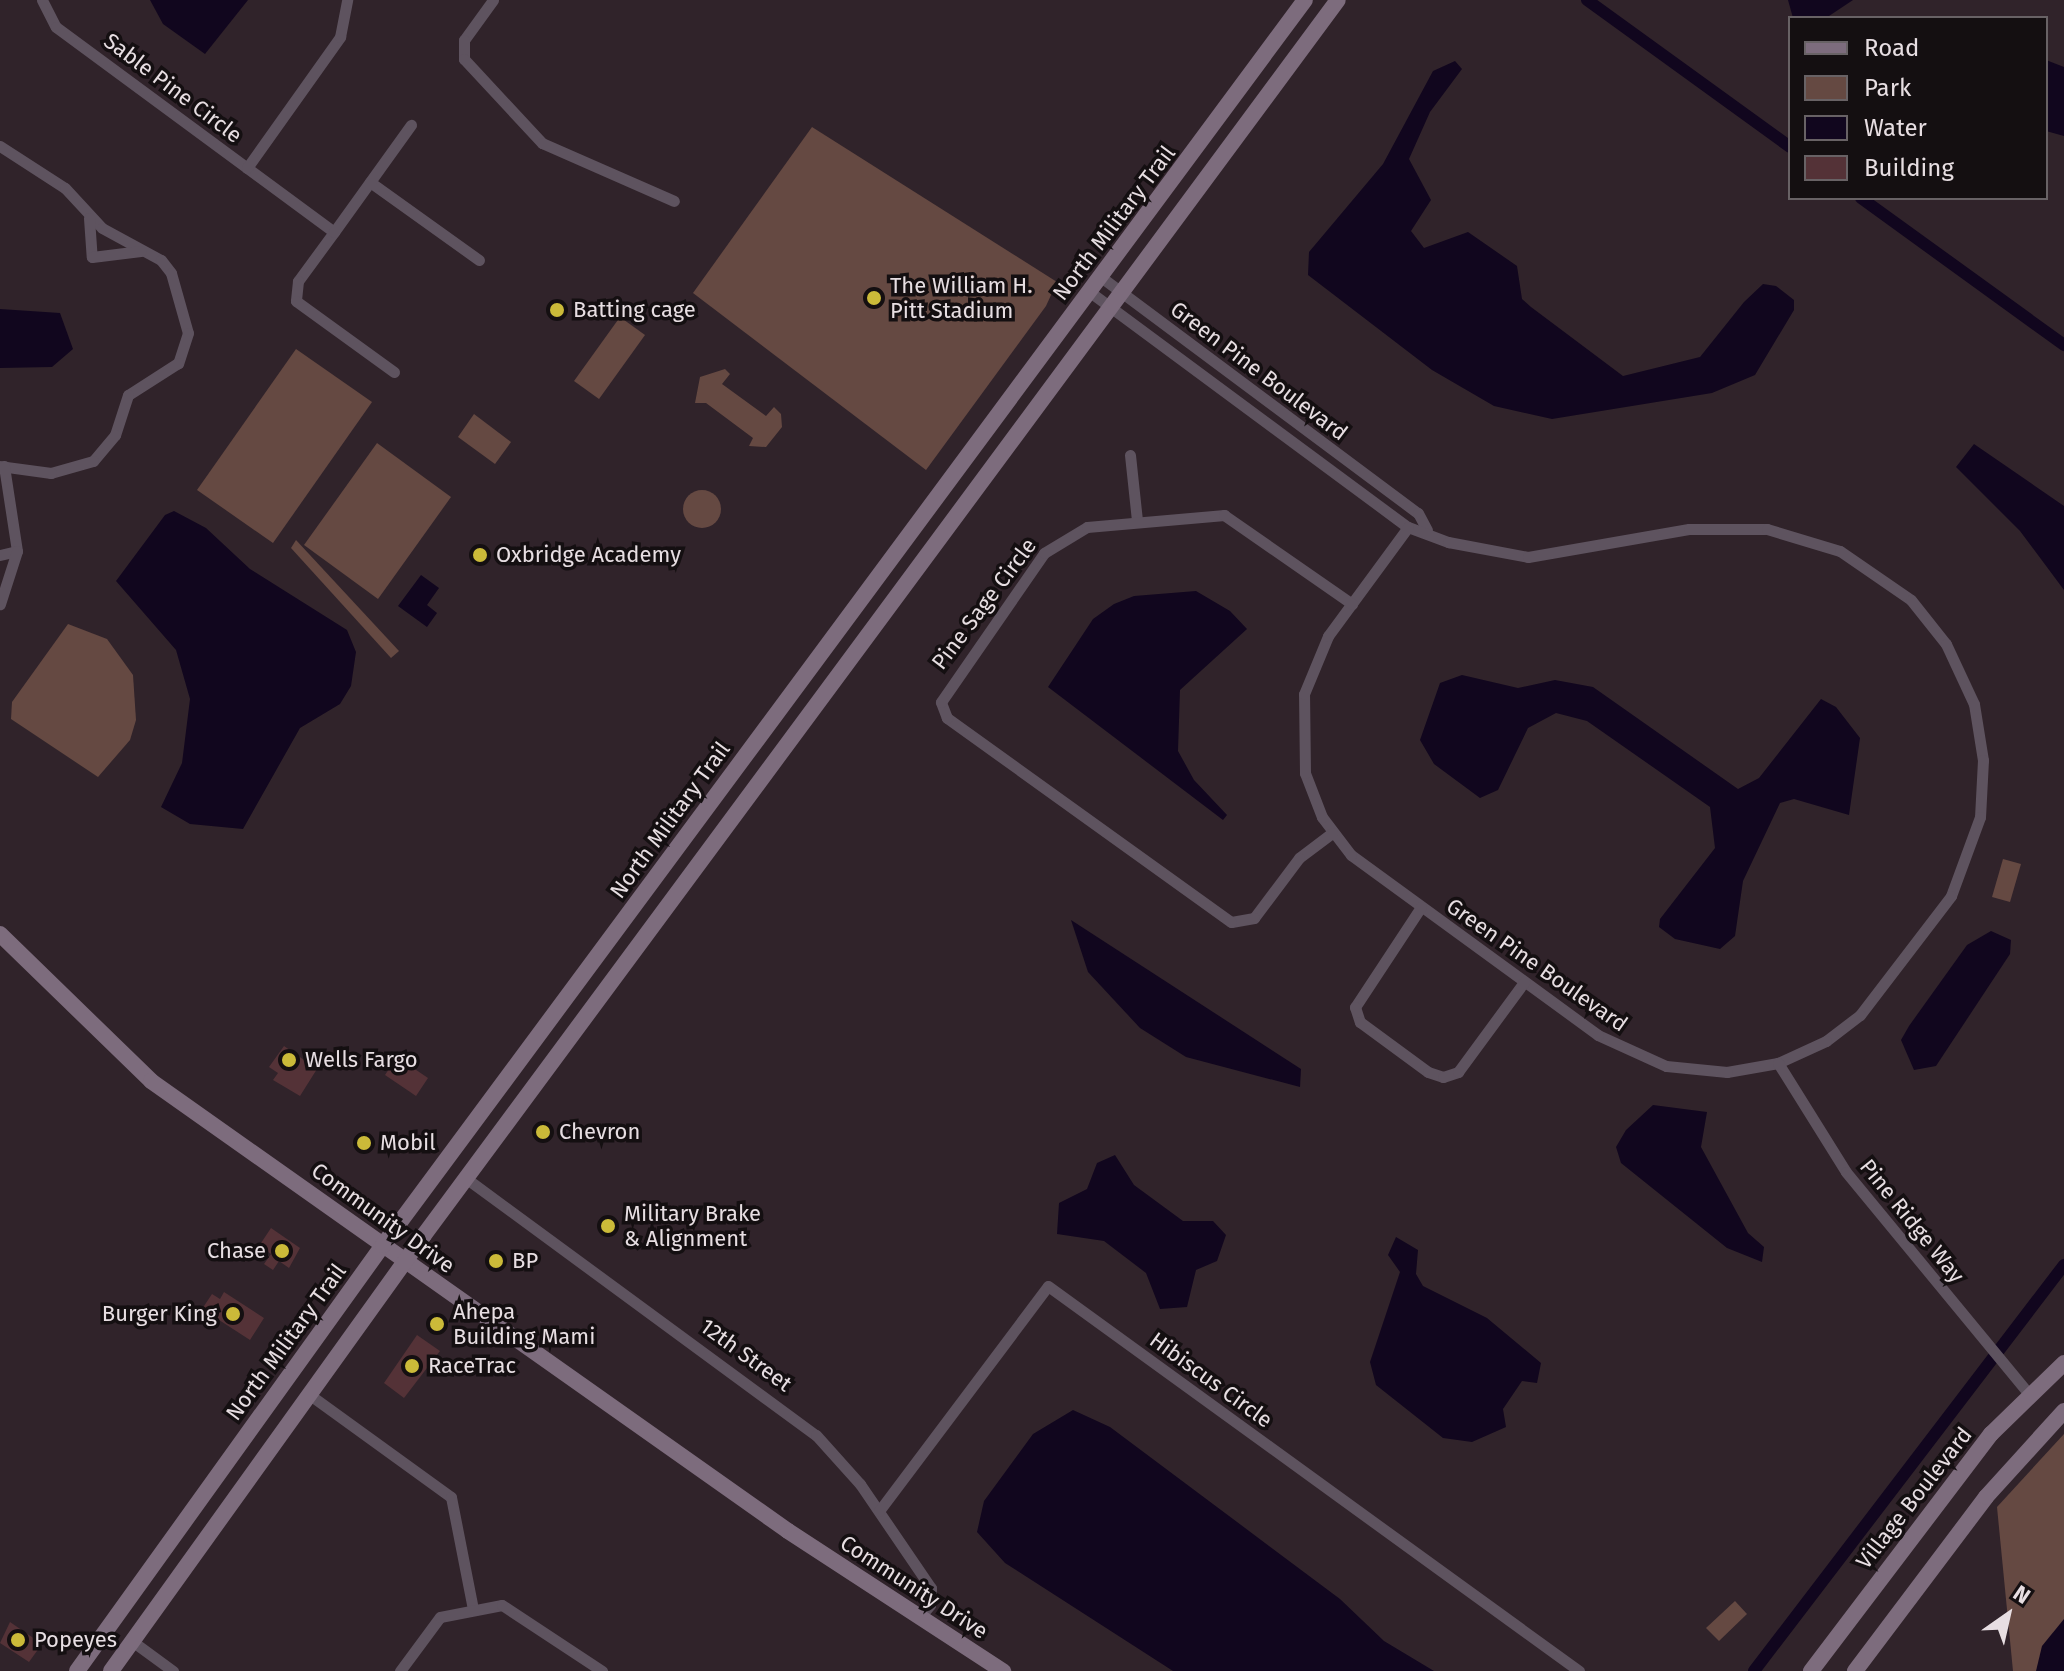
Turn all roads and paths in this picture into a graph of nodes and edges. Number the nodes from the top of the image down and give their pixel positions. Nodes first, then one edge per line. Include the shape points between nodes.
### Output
1 (42, 0) edge
2 (347, 0) edge
3 (493, 0) edge
4 (1305, 0) edge
5 (1338, 0) edge
6 (411, 125) dead end
7 (0, 146) edge
8 (247, 168) junction
9 (370, 182) junction
10 (674, 201) dead end
11 (89, 218) junction
12 (334, 232) junction
13 (141, 251) junction
14 (479, 260) dead end
15 (1101, 277) junction
16 (1090, 292) junction
17 (1117, 301) junction
18 (394, 372) dead end
19 (1130, 455) dead end
20 (2, 466) edge
21 (1137, 520) junction
22 (1408, 527) junction
23 (1427, 530) junction
24 (17, 551) junction
25 (0, 555) edge
26 (0, 604) edge
27 (1352, 604) junction
28 (736, 767) junction
29 (759, 783) junction
30 (1332, 833) junction
31 (1421, 907) junction
32 (0, 934) edge
33 (1524, 982) junction
34 (1778, 1063) junction
35 (467, 1179) junction
36 (383, 1245) junction
37 (405, 1262) junction
38 (2064, 1363) edge
39 (2029, 1394) junction
40 (310, 1395) junction
41 (2064, 1411) edge
42 (879, 1511) junction
43 (129, 1598) junction
44 (473, 1609) junction
45 (920, 1617) junction
46 (108, 1627) junction
47 (132, 1641) junction
48 (113, 1669) edge
49 (77, 1671) edge
50 (173, 1671) edge
51 (400, 1671) edge
52 (602, 1671) edge
53 (1003, 1671) edge
54 (1579, 1671) edge
55 (1811, 1671) edge
56 (1855, 1671) edge

1 - 8 street, Sable Pine Circle via 56,27
2 - 8 street, Sable Pine Circle via 340,37
3 - 10 street via 464,40 464,59 542,143
4 - 15 main road, North Military Trail
5 - 17 main road
6 - 9 street
7 - 11 street via 65,188
8 - 12 street
9 - 12 street
9 - 14 street
11 - 13 street
11 - 13 street via 92,257
12 - 18 street via 298,281 296,301
13 - 20 street via 155,255 171,273 187,324 183,357 128,395 111,442 86,466 51,473
15 - 16 main road, North Military Trail
15 - 17 street, Green Pine Boulevard
16 - 17 street, Green Pine Boulevard
16 - 28 main road, North Military Trail
17 - 22 street, Green Pine Boulevard
17 - 23 street, Green Pine Boulevard via 1418,513
17 - 29 main road
19 - 21 street
20 - 24 street
21 - 27 street, Pine Sage Circle via 1208,512 1231,517
21 - 30 street, Pine Sage Circle via 1087,527 1044,553 946,686 941,702 947,718 1231,922 1254,918 1299,858
22 - 23 street, Green Pine Boulevard
22 - 27 street, Green Pine Boulevard
23 - 34 street, Green Pine Boulevard via 1471,550 1528,557 1718,526 1796,535 1840,551 1890,581 1946,644 1974,704 1983,760 1980,817 1963,871 1941,912 1860,1015 1826,1041
24 - 25 street
24 - 26 street
27 - 30 street, Green Pine Boulevard via 1317,657 1300,718 1305,773
28 - 29 main road
28 - 36 main road, North Military Trail
29 - 35 main road
30 - 31 street, Green Pine Boulevard
31 - 33 street, Green Pine Boulevard
31 - 33 street via 1355,1007 1360,1022 1416,1064 1435,1076 1458,1072
32 - 36 main road, Community Drive via 151,1081
33 - 34 street, Green Pine Boulevard via 1610,1042 1666,1066 1727,1072
34 - 39 street, Pine Ridge Way via 1846,1172
35 - 37 main road
35 - 42 street, 12th Street via 791,1413 839,1458
36 - 37 main road, Community Drive
36 - 43 main road, North Military Trail
37 - 40 main road
37 - 45 main road, Community Drive
38 - 39 main road, Village Boulevard
39 - 55 main road, Village Boulevard via 1961,1470
40 - 44 street via 451,1497
40 - 47 main road
41 - 56 main road via 1986,1497
42 - 45 street, 12th Street via 931,1588 930,1605
42 - 54 street, Hibiscus Circle via 1048,1286
43 - 46 main road, North Military Trail
43 - 47 main road via 125,1622
44 - 51 street via 440,1617
44 - 52 street via 510,1606
45 - 53 main road, Community Drive
46 - 48 main road
46 - 49 main road, North Military Trail
47 - 48 main road
47 - 50 street

